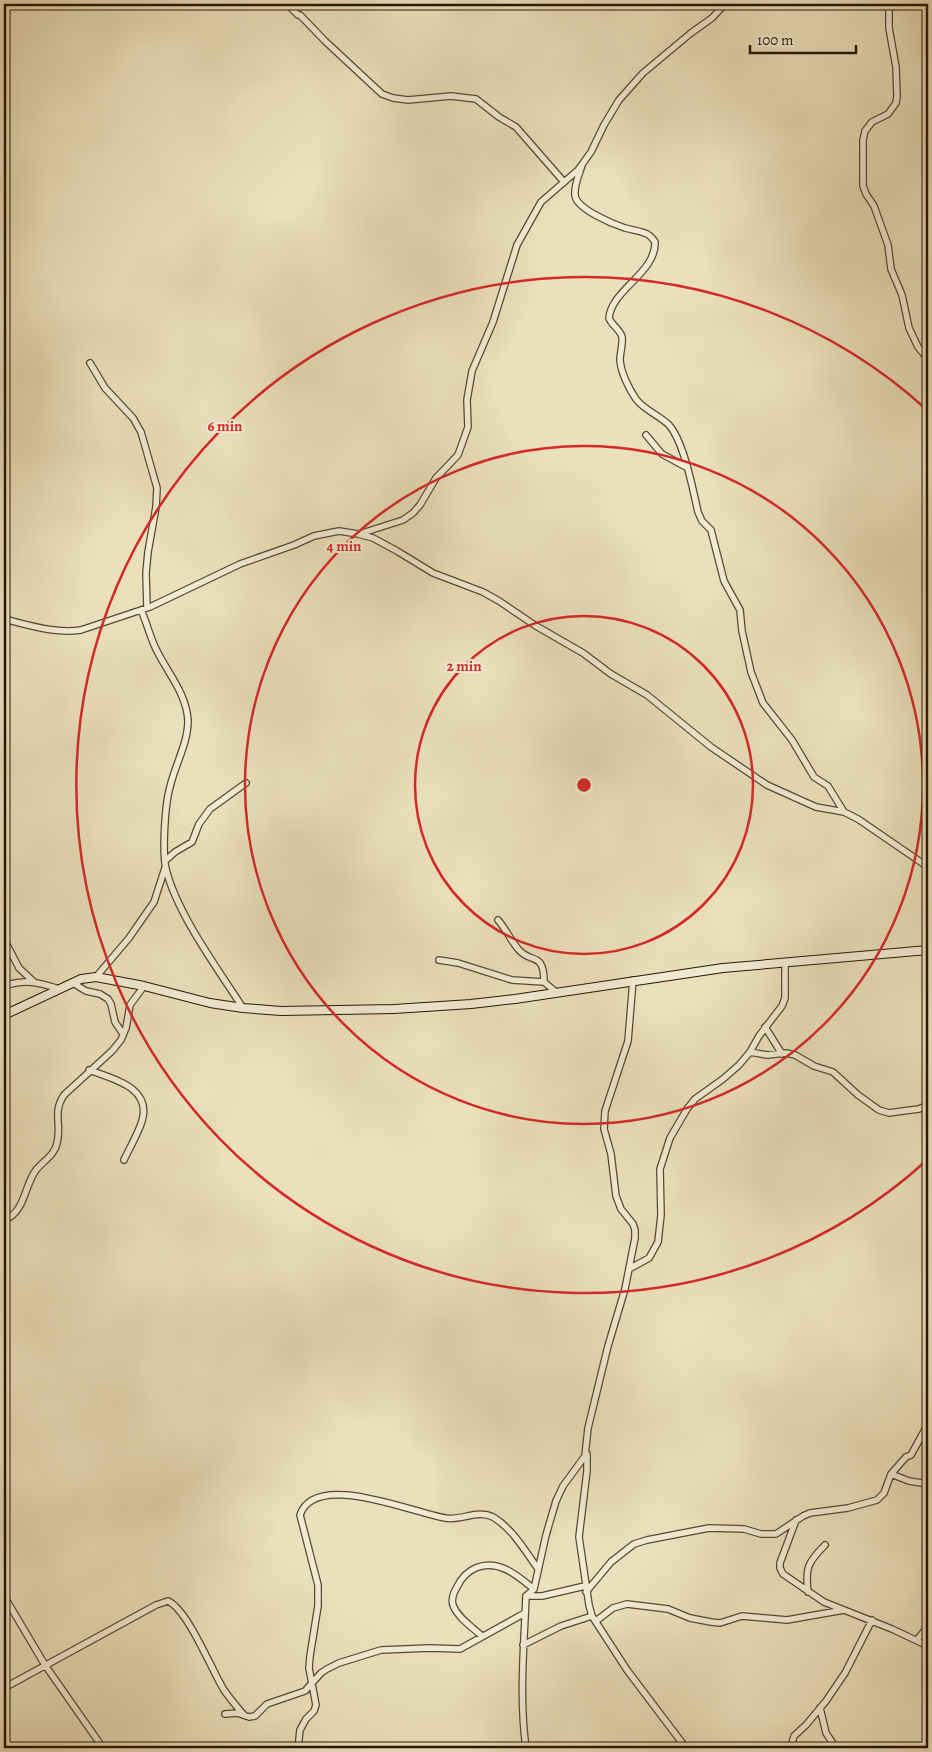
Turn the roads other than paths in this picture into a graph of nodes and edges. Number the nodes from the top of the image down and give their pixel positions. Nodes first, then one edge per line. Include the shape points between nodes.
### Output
1 (286, 4) edge
2 (293, 4) edge
3 (724, 4) edge
4 (889, 4) edge
5 (298, 16) junction
6 (582, 165) junction
7 (564, 182) junction
8 (928, 359) edge
9 (90, 363) dead end
10 (646, 436) dead end
11 (686, 467) junction
12 (358, 534) junction
13 (144, 609) junction
14 (4, 619) edge
15 (246, 782) dead end
16 (844, 812) junction
17 (165, 861) junction
18 (928, 866) edge
19 (166, 868) junction
20 (498, 920) dead end
21 (4, 939) edge
22 (928, 950) edge
23 (440, 960) dead end
24 (785, 963) junction
25 (96, 977) junction
26 (633, 980) junction
27 (34, 982) junction
28 (74, 982) junction
29 (544, 982) junction
30 (4, 986) edge
31 (144, 986) junction
32 (59, 989) junction
33 (557, 993) junction
34 (243, 1008) junction
35 (4, 1015) edge
36 (765, 1027) junction
37 (123, 1034) junction
38 (750, 1052) junction
39 (782, 1054) junction
40 (89, 1070) junction
41 (928, 1105) edge
42 (124, 1160) dead end
43 (4, 1220) edge
44 (629, 1269) junction
45 (928, 1424) edge
46 (587, 1449) junction
47 (891, 1474) junction
48 (928, 1484) edge
49 (796, 1520) junction
50 (825, 1545) dead end
51 (538, 1569) junction
52 (534, 1588) junction
53 (586, 1589) junction
54 (808, 1592) junction
55 (4, 1596) edge
56 (526, 1596) junction
57 (844, 1610) junction
58 (525, 1613) junction
59 (594, 1618) junction
60 (928, 1618) edge
61 (872, 1620) junction
62 (482, 1636) junction
63 (917, 1640) junction
64 (523, 1645) junction
65 (928, 1646) edge
66 (45, 1665) junction
67 (312, 1685) junction
68 (4, 1688) edge
69 (820, 1708) junction
70 (225, 1714) dead end
71 (244, 1715) junction
72 (103, 1748) edge
73 (298, 1748) edge
74 (526, 1748) edge
75 (686, 1748) edge
76 (795, 1748) edge
77 (836, 1748) edge

1 - 5 street
2 - 5 street
3 - 6 street via 712,18 643,73 619,100
4 - 8 street via 897,96 892,110 872,122 865,131 863,186 888,244 891,269 902,295 909,328
5 - 7 street via 382,94 408,100 451,96 476,99 516,127
6 - 7 street
6 - 11 street via 575,187 577,202 608,221 648,234 655,242 651,259 623,293 610,318 622,338 620,360 629,387 637,400 657,414 675,433
7 - 12 street via 541,202 517,246 493,322 472,371 467,400 468,427 458,455 436,478 420,505 403,520
9 - 13 street via 105,388 133,418 141,432 157,488
10 - 11 street via 662,454
11 - 16 street via 698,512 711,530 724,581 740,610 751,672 763,703 792,740 814,777 828,786
12 - 13 street via 339,531 314,536 240,564
12 - 16 street via 373,538 433,573 499,601 647,695 712,747 767,785 816,807
13 - 14 street via 74,631
13 - 17 street via 156,648 179,690 188,720 166,807
15 - 17 street via 210,809 192,842
16 - 18 street
17 - 19 street
19 - 25 street via 154,902
19 - 34 street via 186,916
20 - 29 street via 519,950 541,964
21 - 27 street via 20,968
22 - 24 street
23 - 29 street via 512,980
24 - 26 street
24 - 36 street via 785,998
25 - 28 street
25 - 31 street
26 - 33 street
26 - 44 street via 628,1041 605,1111 604,1129 616,1196 635,1230
27 - 30 street
27 - 32 street
28 - 32 street
28 - 37 street via 86,991 108,999 115,1022
29 - 33 street
31 - 34 street via 210,1004
31 - 37 street via 130,1005
32 - 35 street
33 - 34 street via 394,1009 290,1011
36 - 38 street
36 - 39 street
37 - 40 street via 112,1051
38 - 39 street
38 - 44 street via 723,1079 695,1099 678,1123 660,1170 658,1242 649,1258
39 - 41 street via 794,1055 833,1072 879,1110 903,1112
40 - 42 street via 127,1085 141,1098 143,1119
40 - 43 street via 58,1103 55,1149 32,1176 19,1208
44 - 46 street via 588,1428
45 - 47 street via 912,1455 906,1457
46 - 51 street via 556,1502
46 - 53 street via 580,1536
47 - 48 street
47 - 49 street via 884,1493 877,1500 810,1513
49 - 53 street via 769,1535 744,1529 709,1528 646,1540 634,1544 611,1562
49 - 54 street via 780,1568 783,1574
50 - 54 street via 808,1566
51 - 52 street
51 - 67 street via 504,1526 485,1514 450,1519 350,1495 327,1495 311,1501 300,1515 318,1585 310,1656
52 - 56 street
52 - 62 street via 505,1569 483,1565 466,1572 452,1597 453,1605
53 - 56 street
53 - 59 street
54 - 57 street
55 - 66 street
56 - 58 street
57 - 59 street via 787,1620 742,1616 720,1623 702,1621 668,1608 627,1604
57 - 61 street
58 - 62 street
58 - 64 street
59 - 64 street via 561,1626
59 - 75 street via 627,1670
60 - 63 street via 925,1630
61 - 63 street
61 - 69 street via 845,1673
62 - 67 street via 460,1649 394,1649 371,1653 327,1669
63 - 65 street
64 - 74 street
66 - 68 street
66 - 71 street via 168,1601 191,1628 224,1690
66 - 72 street
67 - 71 street via 300,1693 267,1704 255,1716
67 - 73 street via 316,1705 300,1730
69 - 76 street via 794,1736 792,1743
69 - 77 street via 826,1733
70 - 71 street

